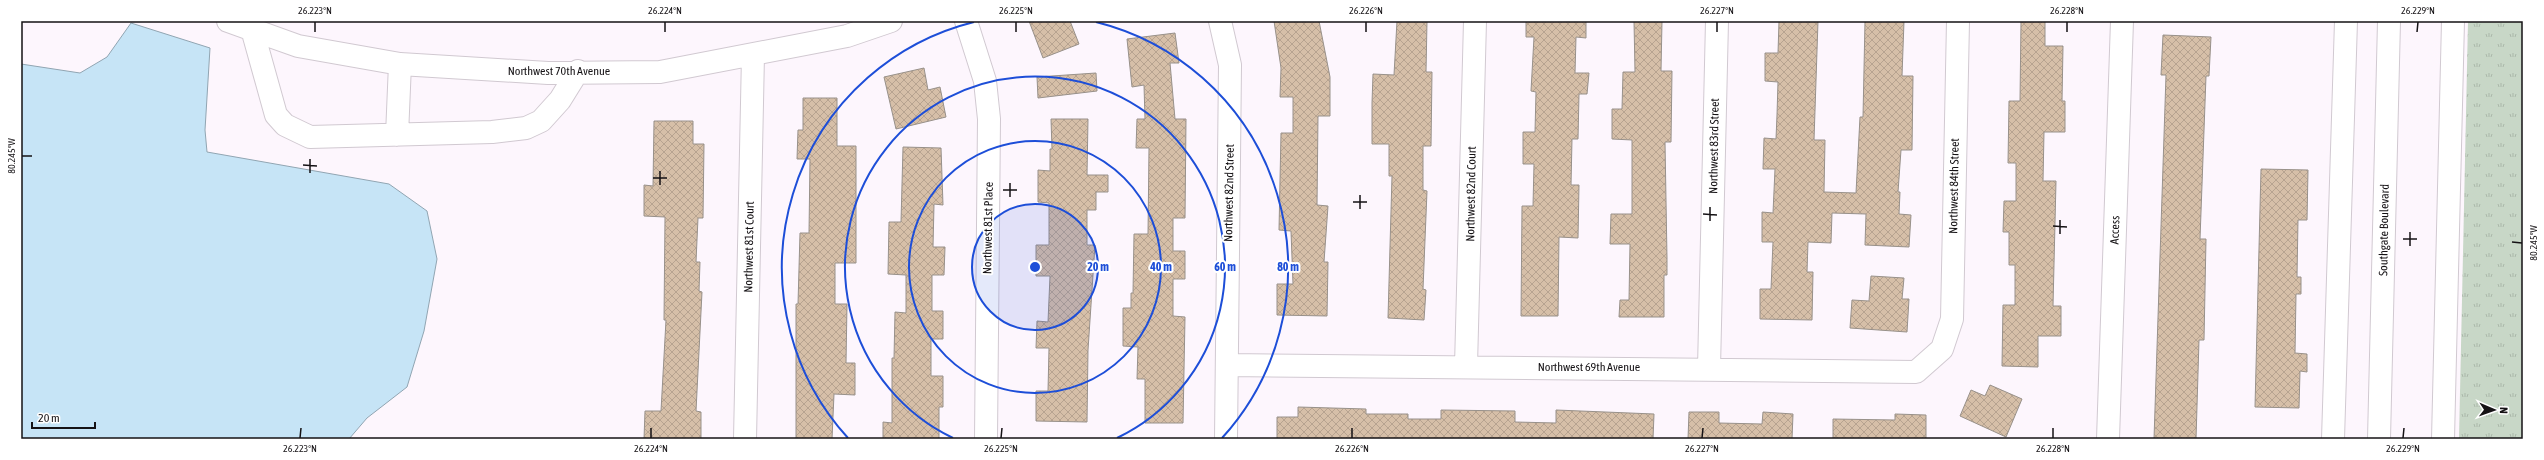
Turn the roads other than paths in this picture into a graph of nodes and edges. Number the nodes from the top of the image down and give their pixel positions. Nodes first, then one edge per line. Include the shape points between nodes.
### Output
1 (228, 21) edge
2 (891, 21) edge
3 (966, 21) edge
4 (1220, 21) edge
5 (1475, 21) edge
6 (1717, 21) edge
7 (1958, 21) edge
8 (2122, 21) edge
9 (2346, 21) edge
10 (2389, 21) edge
11 (2452, 21) edge
12 (252, 29) junction
13 (753, 55) junction
14 (400, 64) junction
15 (578, 71) junction
16 (397, 135) junction
17 (1942, 349) joint
18 (1227, 364) junction
19 (1466, 366) junction
20 (1709, 368) junction
21 (745, 439) edge
22 (986, 439) edge
23 (1226, 439) edge
24 (2108, 439) edge
25 (2334, 439) edge
26 (2379, 439) edge
27 (2443, 439) edge

1 - 12 street, Northwest 70th Avenue
2 - 13 street, Northwest 70th Avenue via 847,36
3 - 22 street, Northwest 81st Place via 986,81 989,119
4 - 18 street, Northwest 82nd Street via 1230,65
5 - 19 street, Northwest 82nd Court
6 - 20 street, Northwest 83rd Street
7 - 17 street, Northwest 84th Street via 1952,319
8 - 24 street, Access
9 - 25 street
10 - 26 street, Southgate Boulevard
11 - 27 street
12 - 14 street, Northwest 70th Avenue via 298,46
12 - 16 street via 276,115 285,125 310,136
13 - 15 street, Northwest 70th Avenue via 660,72
13 - 21 street, Northwest 81st Court
14 - 15 street, Northwest 70th Avenue via 548,73
14 - 16 street
15 - 16 street via 560,100 541,121 526,128 492,132
17 - 20 street, Northwest 69th Avenue via 1916,372
18 - 19 street, Northwest 69th Avenue
18 - 23 street, Northwest 82nd Street
19 - 20 street, Northwest 69th Avenue

